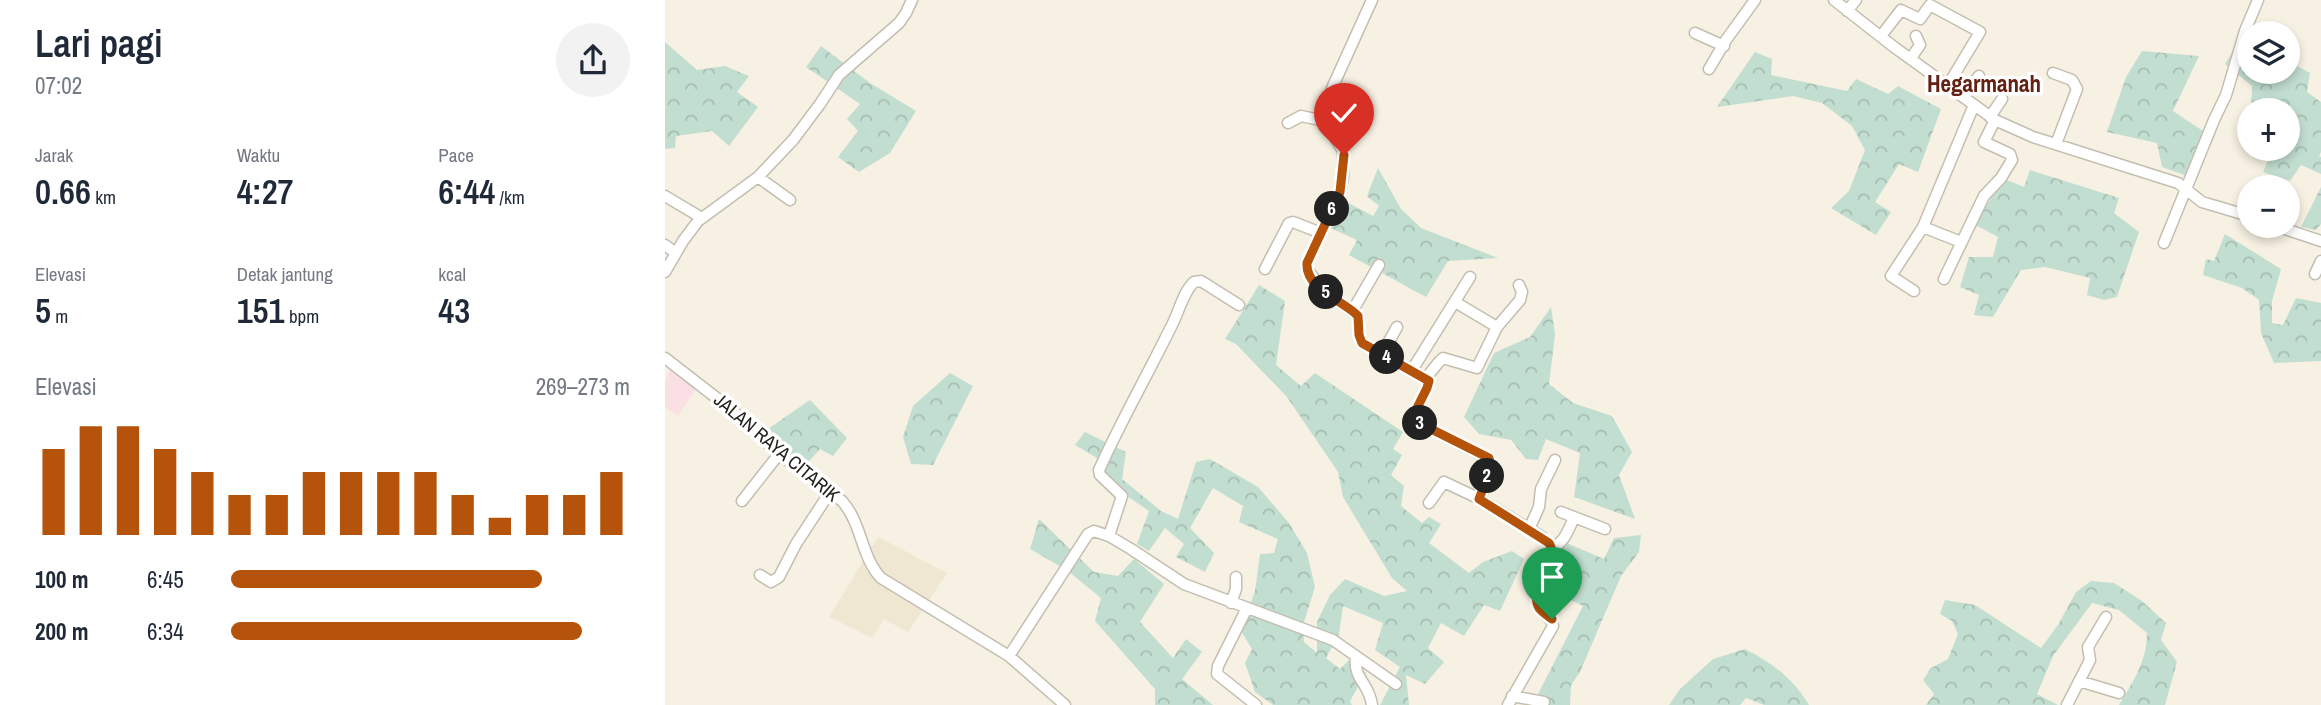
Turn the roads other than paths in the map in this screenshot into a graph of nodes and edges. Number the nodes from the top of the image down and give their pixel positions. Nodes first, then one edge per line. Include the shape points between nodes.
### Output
1 (912, 0) edge
2 (1372, 0) edge
3 (1755, 0) edge
4 (1834, 0) edge
5 (1856, 0) edge
6 (2258, 0) edge
7 (1847, 11) junction
8 (1695, 33) dead end
9 (1881, 36) junction
10 (1916, 36) dead end
11 (1724, 46) junction
12 (1912, 58) junction
13 (1709, 69) dead end
14 (2053, 73) dead end
15 (1979, 76) dead end
16 (1948, 85) junction
17 (1963, 96) junction
18 (2002, 99) dead end
19 (1973, 105) junction
20 (1992, 118) junction
21 (1325, 121) junction
22 (1288, 123) dead end
23 (2056, 144) junction
24 (758, 177) junction
25 (2185, 189) junction
26 (665, 196) edge
27 (790, 200) dead end
28 (2237, 212) edge
29 (702, 218) junction
30 (1923, 227) junction
31 (1321, 233) junction
32 (2300, 235) edge
33 (1961, 242) junction
34 (2321, 242) edge
35 (2164, 243) dead end
36 (665, 245) edge
37 (675, 253) junction
38 (2321, 261) edge
39 (1379, 265) dead end
40 (1265, 269) dead end
41 (665, 272) edge
42 (2315, 274) dead end
43 (1471, 277) dead end
44 (1944, 279) dead end
45 (1520, 285) dead end
46 (1914, 291) dead end
47 (1455, 302) junction
48 (1239, 305) dead end
49 (1353, 310) junction
50 (1397, 327) dead end
51 (1497, 327) junction
52 (1382, 354) junction
53 (665, 358) edge
54 (1412, 370) junction
55 (1426, 378) junction
56 (779, 454) junction
57 (1555, 460) dead end
58 (830, 492) junction
59 (1479, 499) junction
60 (742, 501) dead end
61 (1429, 503) dead end
62 (1561, 512) dead end
63 (1574, 518) junction
64 (1529, 529) junction
65 (1605, 529) dead end
66 (1109, 536) junction
67 (1552, 548) junction
68 (760, 575) dead end
69 (1236, 577) dead end
70 (1231, 603) junction
71 (1247, 608) junction
72 (2106, 617) dead end
73 (1009, 656) junction
74 (1356, 656) junction
75 (2079, 681) junction
76 (1396, 684) dead end
77 (2119, 693) dead end
78 (1510, 701) edge
79 (1544, 702) dead end
80 (1250, 703) edge
81 (1065, 705) edge
82 (1372, 705) edge
83 (2067, 705) edge

1 - 24 street via 899,23 839,75 793,140
2 - 21 street via 1328,99
3 - 11 street
4 - 7 street
5 - 7 street
6 - 25 street via 2227,95
7 - 9 street
8 - 11 street
9 - 12 street
9 - 16 street via 1901,10 1920,19 1930,5 1980,32
10 - 12 street via 1920,45
11 - 13 street
12 - 16 street
14 - 23 street via 2072,80 2077,89
15 - 17 street
16 - 17 street
17 - 19 street
18 - 20 street
19 - 20 street
19 - 30 street
20 - 23 street
20 - 33 street via 1984,142 2010,154 2013,160 1984,196
21 - 22 street via 1301,116
21 - 31 street via 1342,147 1344,166 1340,192
23 - 25 street
24 - 27 street
24 - 29 street
25 - 28 street via 2202,202
25 - 35 street
26 - 29 street
29 - 37 street
30 - 33 street
30 - 46 street via 1891,274
31 - 40 street via 1289,223
31 - 49 street via 1307,263 1308,273
32 - 34 street
33 - 44 street
36 - 37 street
37 - 41 street
38 - 42 street
39 - 49 street
43 - 47 street
45 - 51 street via 1520,300
47 - 51 street
47 - 54 street
48 - 66 street via 1201,281 1189,287 1099,470 1122,496
49 - 52 street via 1358,316 1360,340
50 - 52 street
51 - 55 street via 1477,368 1443,358
52 - 54 street
53 - 56 street, JALAN RAYA CITARIK
54 - 55 street
55 - 59 street via 1429,385 1416,419 1489,458 1491,468
56 - 58 street, JALAN RAYA CITARIK
56 - 60 street
57 - 64 street
58 - 68 street via 779,577 771,582
58 - 73 street, JALAN RAYA CITARIK via 848,508 881,578
59 - 61 street via 1444,482
59 - 64 street
62 - 63 street
63 - 65 street
63 - 67 street via 1564,538
64 - 67 street
66 - 70 street via 1184,584
66 - 73 street via 1094,531 1088,534
67 - 78 street via 1537,600 1553,626
69 - 70 street
70 - 71 street
71 - 74 street via 1333,640
71 - 80 street via 1217,674
72 - 75 street via 2088,647 2090,660
73 - 81 street, JALAN RAYA CITARIK
74 - 76 street
74 - 82 street via 1355,668
75 - 77 street
75 - 83 street
78 - 79 street

